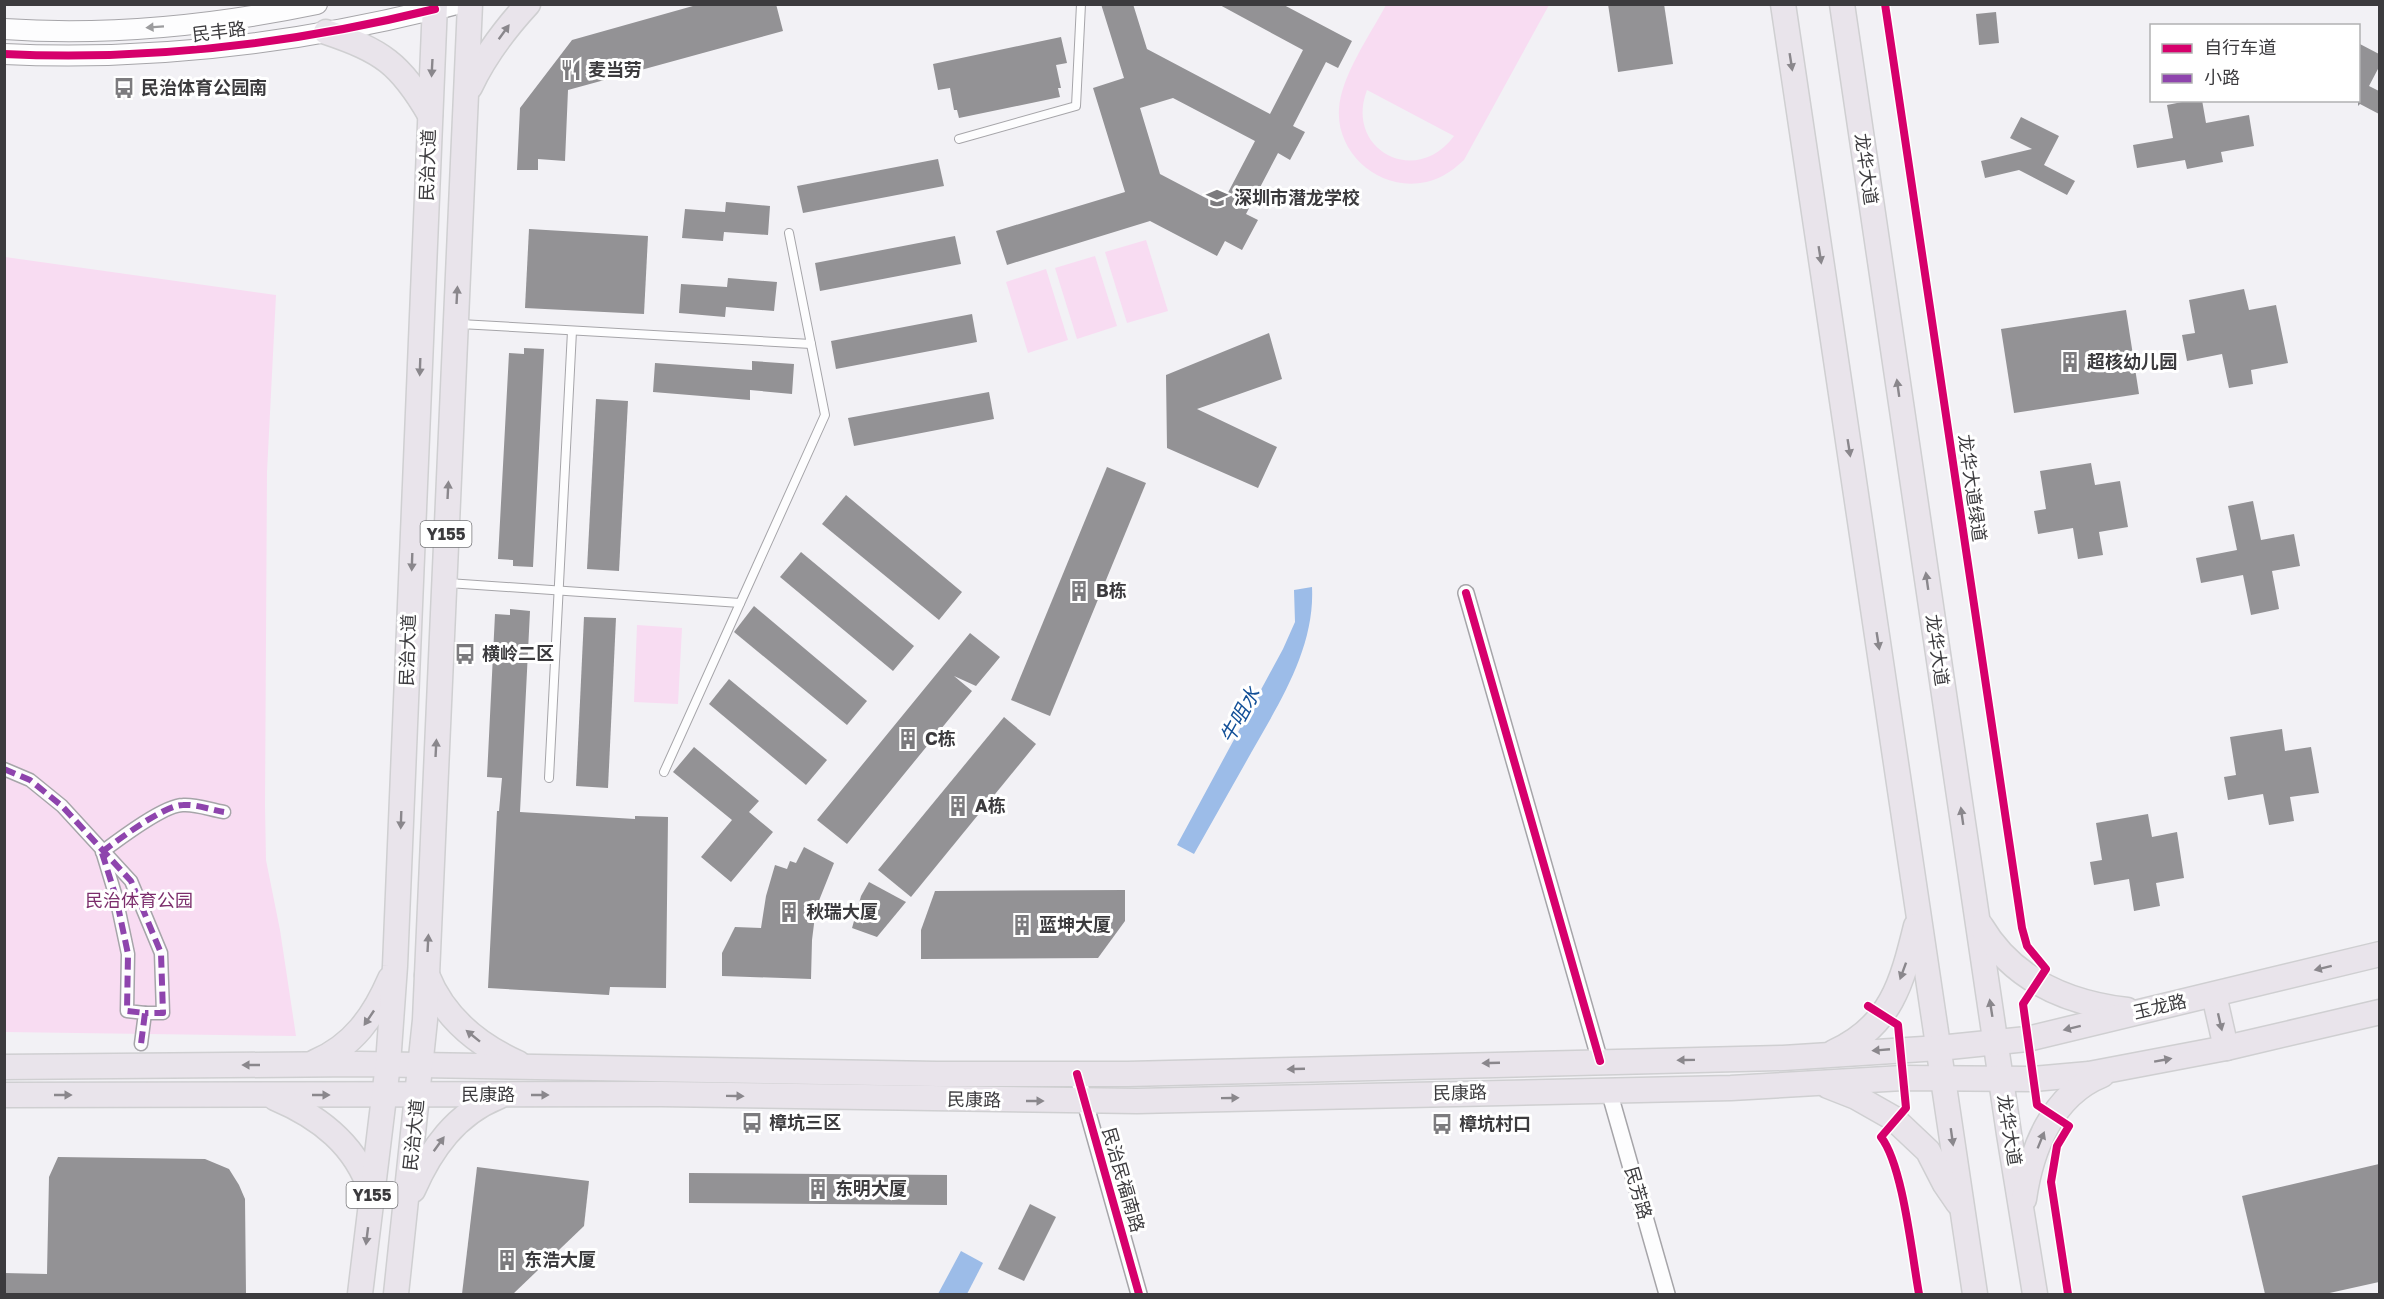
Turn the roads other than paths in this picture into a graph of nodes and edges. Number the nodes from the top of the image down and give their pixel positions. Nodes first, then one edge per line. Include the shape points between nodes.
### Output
1 (317, 4) edge
2 (470, 4) edge
3 (528, 4) edge
4 (1081, 4) edge
5 (1783, 4) edge
6 (1842, 4) edge
7 (441, 6) edge
8 (4, 29) edge
9 (326, 32) junction
10 (4, 54) edge
11 (466, 101) junction
12 (430, 115) junction
13 (958, 139) dead end
14 (789, 233) dead end
15 (456, 324) junction
16 (572, 331) junction
17 (811, 344) junction
18 (444, 583) junction
19 (559, 591) junction
20 (1466, 593) dead end
21 (740, 603) junction
22 (4, 769) edge
23 (664, 772) dead end
24 (549, 778) dead end
25 (224, 812) dead end
26 (102, 852) junction
27 (1919, 915) junction
28 (1978, 920) junction
29 (2379, 954) edge
30 (395, 966) junction
31 (426, 972) junction
32 (2214, 995) junction
33 (2138, 1012) junction
34 (2379, 1012) edge
35 (145, 1013) junction
36 (1996, 1043) junction
37 (141, 1044) dead end
38 (1939, 1048) junction
39 (2226, 1048) junction
40 (1827, 1055) junction
41 (1600, 1061) junction
42 (388, 1064) junction
43 (421, 1064) junction
44 (310, 1065) junction
45 (523, 1065) junction
46 (122, 1066) junction
47 (4, 1067) edge
48 (2118, 1068) junction
49 (1077, 1074) junction
50 (1944, 1079) junction
51 (2001, 1080) junction
52 (1817, 1083) junction
53 (1609, 1091) junction
54 (418, 1094) junction
55 (4, 1095) edge
56 (122, 1095) junction
57 (268, 1095) junction
58 (385, 1095) junction
59 (504, 1095) junction
60 (1085, 1101) junction
61 (372, 1195) junction
62 (405, 1215) junction
63 (1964, 1216) junction
64 (2023, 1217) junction
65 (360, 1294) edge
66 (396, 1294) edge
67 (1139, 1294) edge
68 (1668, 1294) edge
69 (1975, 1294) edge
70 (2035, 1294) edge

1 -> 8 street, 民丰路 via 158,27
2 - 11 main road, 民治大道 / Y155
11 -> 3 main road via 490,51
4 - 13 lane via 1076,106
5 -> 27 main road
28 -> 6 main road, 龙华大道
7 - 9 street, 民丰路
7 -> 12 main road, 民治大道 / Y155
9 - 10 street, 民丰路 via 176,53 69,57
9 - 12 main road via 388,59 413,85
15 -> 11 main road, 民治大道 / Y155
12 -> 30 main road, 民治大道 / Y155
14 - 17 lane
15 - 16 lane
18 -> 15 main road, 民治大道 / Y155
16 - 17 lane
16 - 19 lane
17 - 21 lane via 825,415
18 - 19 lane
31 -> 18 main road, 民治大道 / Y155
19 - 21 lane
19 - 24 lane
20 - 41 street
21 - 23 lane
22 - 26 street via 30,780 62,806
25 - 26 street via 181,804
26 - 35 street via 128,954 127,1011
26 - 35 street via 131,881 161,953 163,1013
27 - 38 main road
27 -> 40 main road via 1905,966 1883,1015 1859,1038
28 - 33 main road via 1998,951 2037,983 2089,1004
36 -> 28 main road, 龙华大道
29 -> 32 main road, 玉龙路
30 - 42 main road, 民治大道 / Y155
30 -> 44 main road via 361,1030 330,1056
31 - 43 main road, 民治大道 / Y155
45 -> 31 main road via 498,1054 460,1026 434,993
32 - 33 main road, 玉龙路
32 -> 39 main road
33 -> 36 main road, 玉龙路
34 - 39 main road
35 - 37 street
36 - 38 main road, 玉龙路
36 - 51 main road, 龙华大道
38 -> 40 main road, 民康路
38 - 50 main road
48 -> 39 main road
40 -> 41 main road, 民康路
41 -> 49 main road, 民康路
42 - 43 main road, 民康路
42 - 44 main road, 民康路
42 - 58 main road, 民治大道 / Y155
43 - 45 main road, 民康路
43 - 54 main road, 民治大道 / Y155
44 -> 46 main road, 民康路
45 - 49 main road, 民康路
46 - 47 main road, 民康路
46 - 56 main road
48 - 51 main road
64 -> 48 main road via 2034,1156 2053,1115 2076,1091
49 - 60 street, 民治民福南路
50 - 51 main road
50 - 52 main road, 民康路
50 -> 63 main road
51 - 64 main road, 龙华大道
52 - 53 main road, 民康路
52 - 63 main road via 1846,1093 1893,1118 1928,1151
60 -> 53 main road, 民康路
53 - 68 street, 民芳路
54 - 58 main road, 民康路
54 - 59 main road, 民康路
54 - 62 main road, 民治大道 / Y155
55 -> 56 main road, 民康路
56 - 57 main road, 民康路
57 -> 58 main road, 民康路
57 - 61 main road via 293,1106 337,1135 366,1174
58 - 61 main road, 民治大道 / Y155
59 -> 60 main road, 民康路
62 -> 59 main road via 423,1168 453,1125 481,1104
60 - 67 street, 民治民福南路
61 -> 65 main road, 民治大道 / Y155
62 - 66 main road, 民治大道 / Y155
63 - 69 main road
64 - 70 main road, 龙华大道

